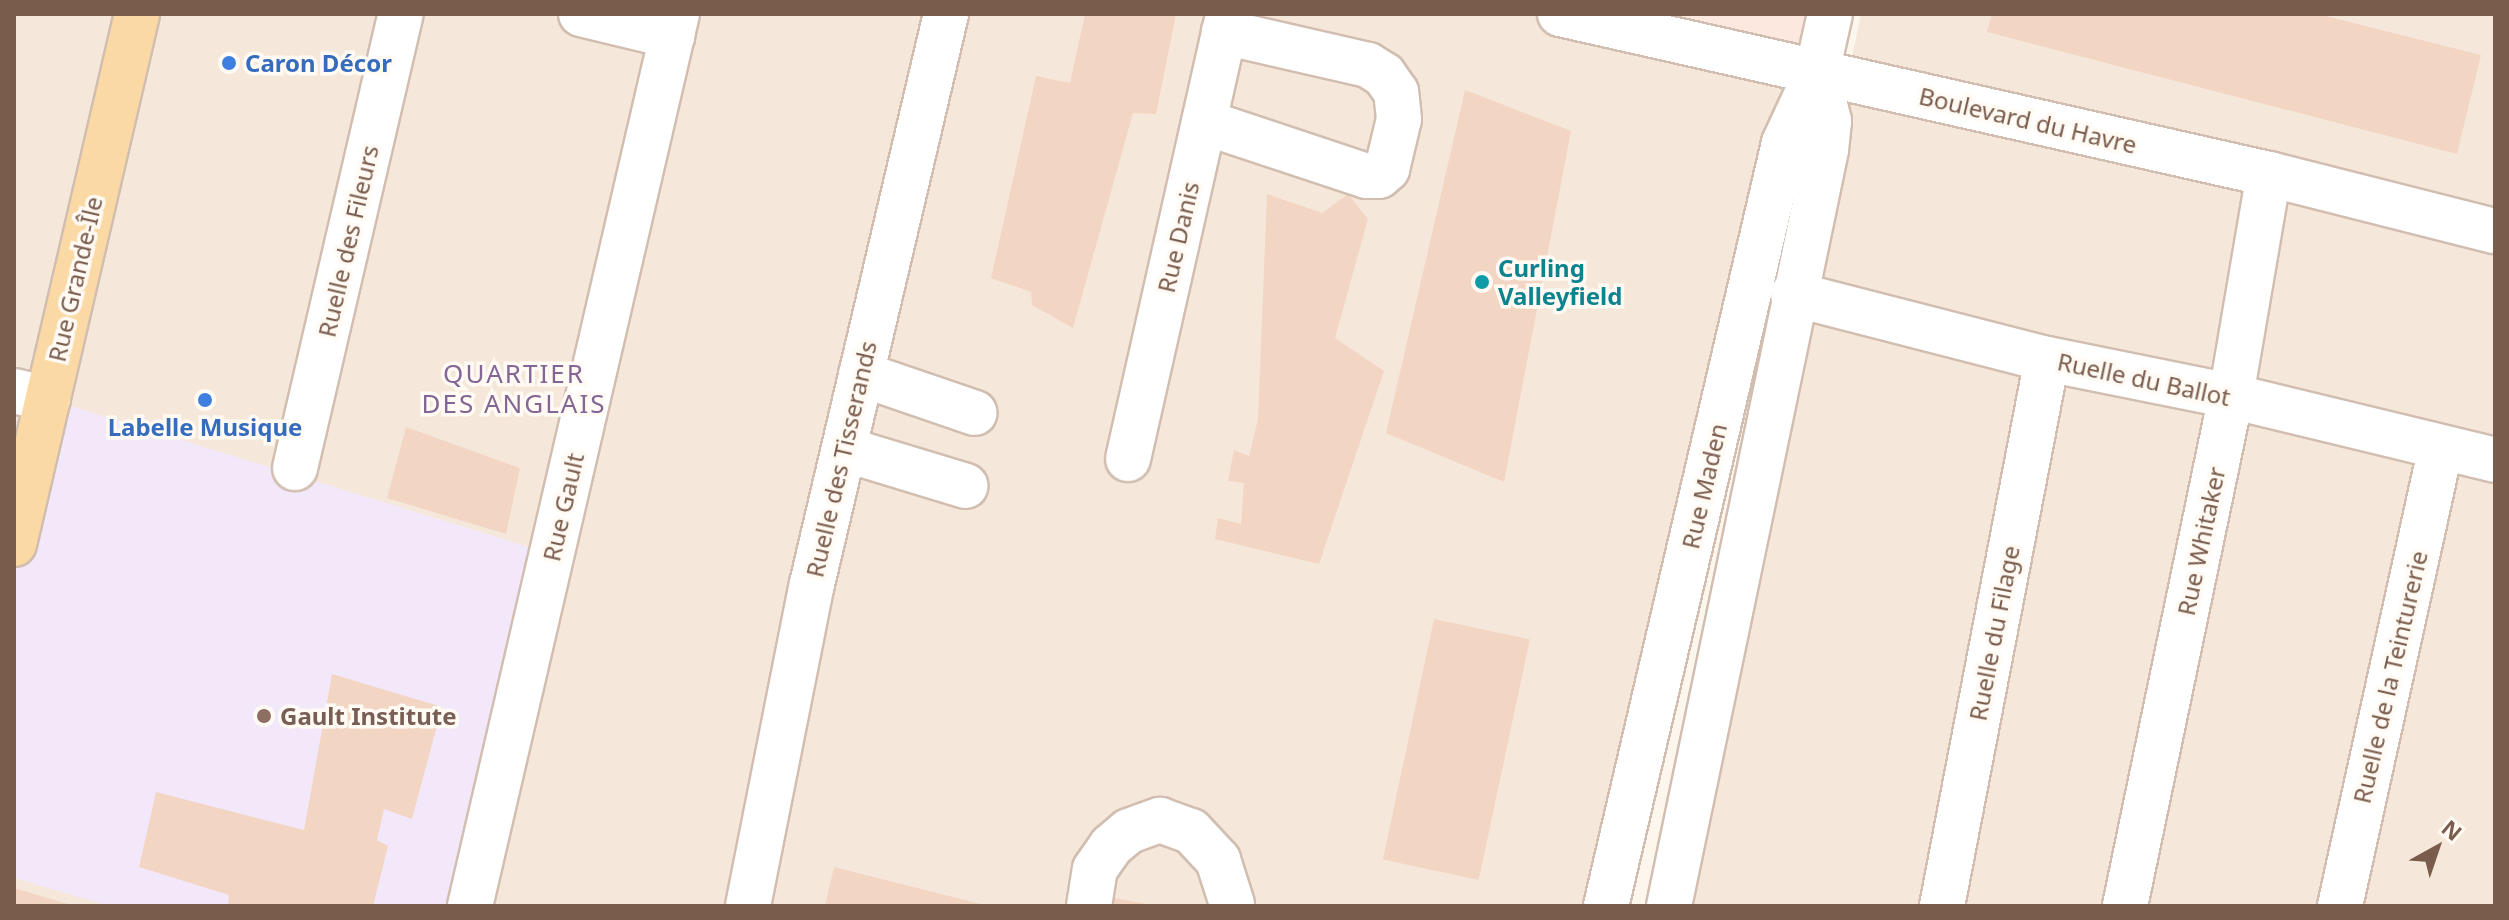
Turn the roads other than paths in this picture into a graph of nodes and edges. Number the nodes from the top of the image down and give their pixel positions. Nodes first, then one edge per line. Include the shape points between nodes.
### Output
1 (137, 14) edge
2 (401, 14) edge
3 (581, 14) edge
4 (946, 14) edge
5 (1560, 14) edge
6 (1830, 14) edge
7 (1226, 23) edge
8 (674, 25) edge
9 (1817, 72) junction
10 (1204, 122) junction
11 (2269, 174) junction
12 (2492, 219) edge
13 (1793, 294) junction
14 (2047, 359) junction
15 (861, 374) junction
16 (31, 395) edge
17 (2231, 396) junction
18 (975, 413) dead end
19 (2441, 448) junction
20 (844, 449) junction
21 (1128, 459) dead end
22 (2495, 460) edge
23 (295, 468) dead end
24 (966, 486) dead end
25 (14, 544) edge
26 (1228, 891) dead end
27 (470, 906) edge
28 (748, 906) edge
29 (1089, 906) edge
30 (1606, 906) edge
31 (1669, 906) edge
32 (1942, 906) edge
33 (2125, 906) edge
34 (2340, 906) edge

1 - 16 main road, Rue Grande-Île
2 - 23 street, Ruelle des Fileurs
3 - 8 street
4 - 15 street, Ruelle des Tisserands
5 - 9 street, Boulevard du Havre
6 - 9 street, Rue Maden
7 - 10 street, Rue Danis
7 - 10 street via 1368,65 1396,92 1399,119 1387,169 1379,176
8 - 27 street, Rue Gault
9 - 11 street, Boulevard du Havre
9 - 13 street, Rue Maden via 1829,121
9 - 30 street, Rue Maden via 1784,143
10 - 21 street, Rue Danis
11 - 12 street, Boulevard du Havre
11 - 17 street, Rue Whitaker
13 - 14 street, Ruelle du Ballot
13 - 31 street, Rue Maden
14 - 17 street, Ruelle du Ballot
14 - 32 street, Ruelle du Filage
15 - 18 street
15 - 20 street, Ruelle des Tisserands
16 - 25 main road, Rue Grande-Île
17 - 19 street, Ruelle du Ballot
17 - 33 street, Rue Whitaker
19 - 22 street, Ruelle du Ballot
19 - 34 street, Ruelle de la Teinturerie
20 - 24 street
20 - 28 street, Ruelle des Tisserands
26 - 29 street via 1218,860 1191,831 1160,820 1129,831 1111,846 1095,869

